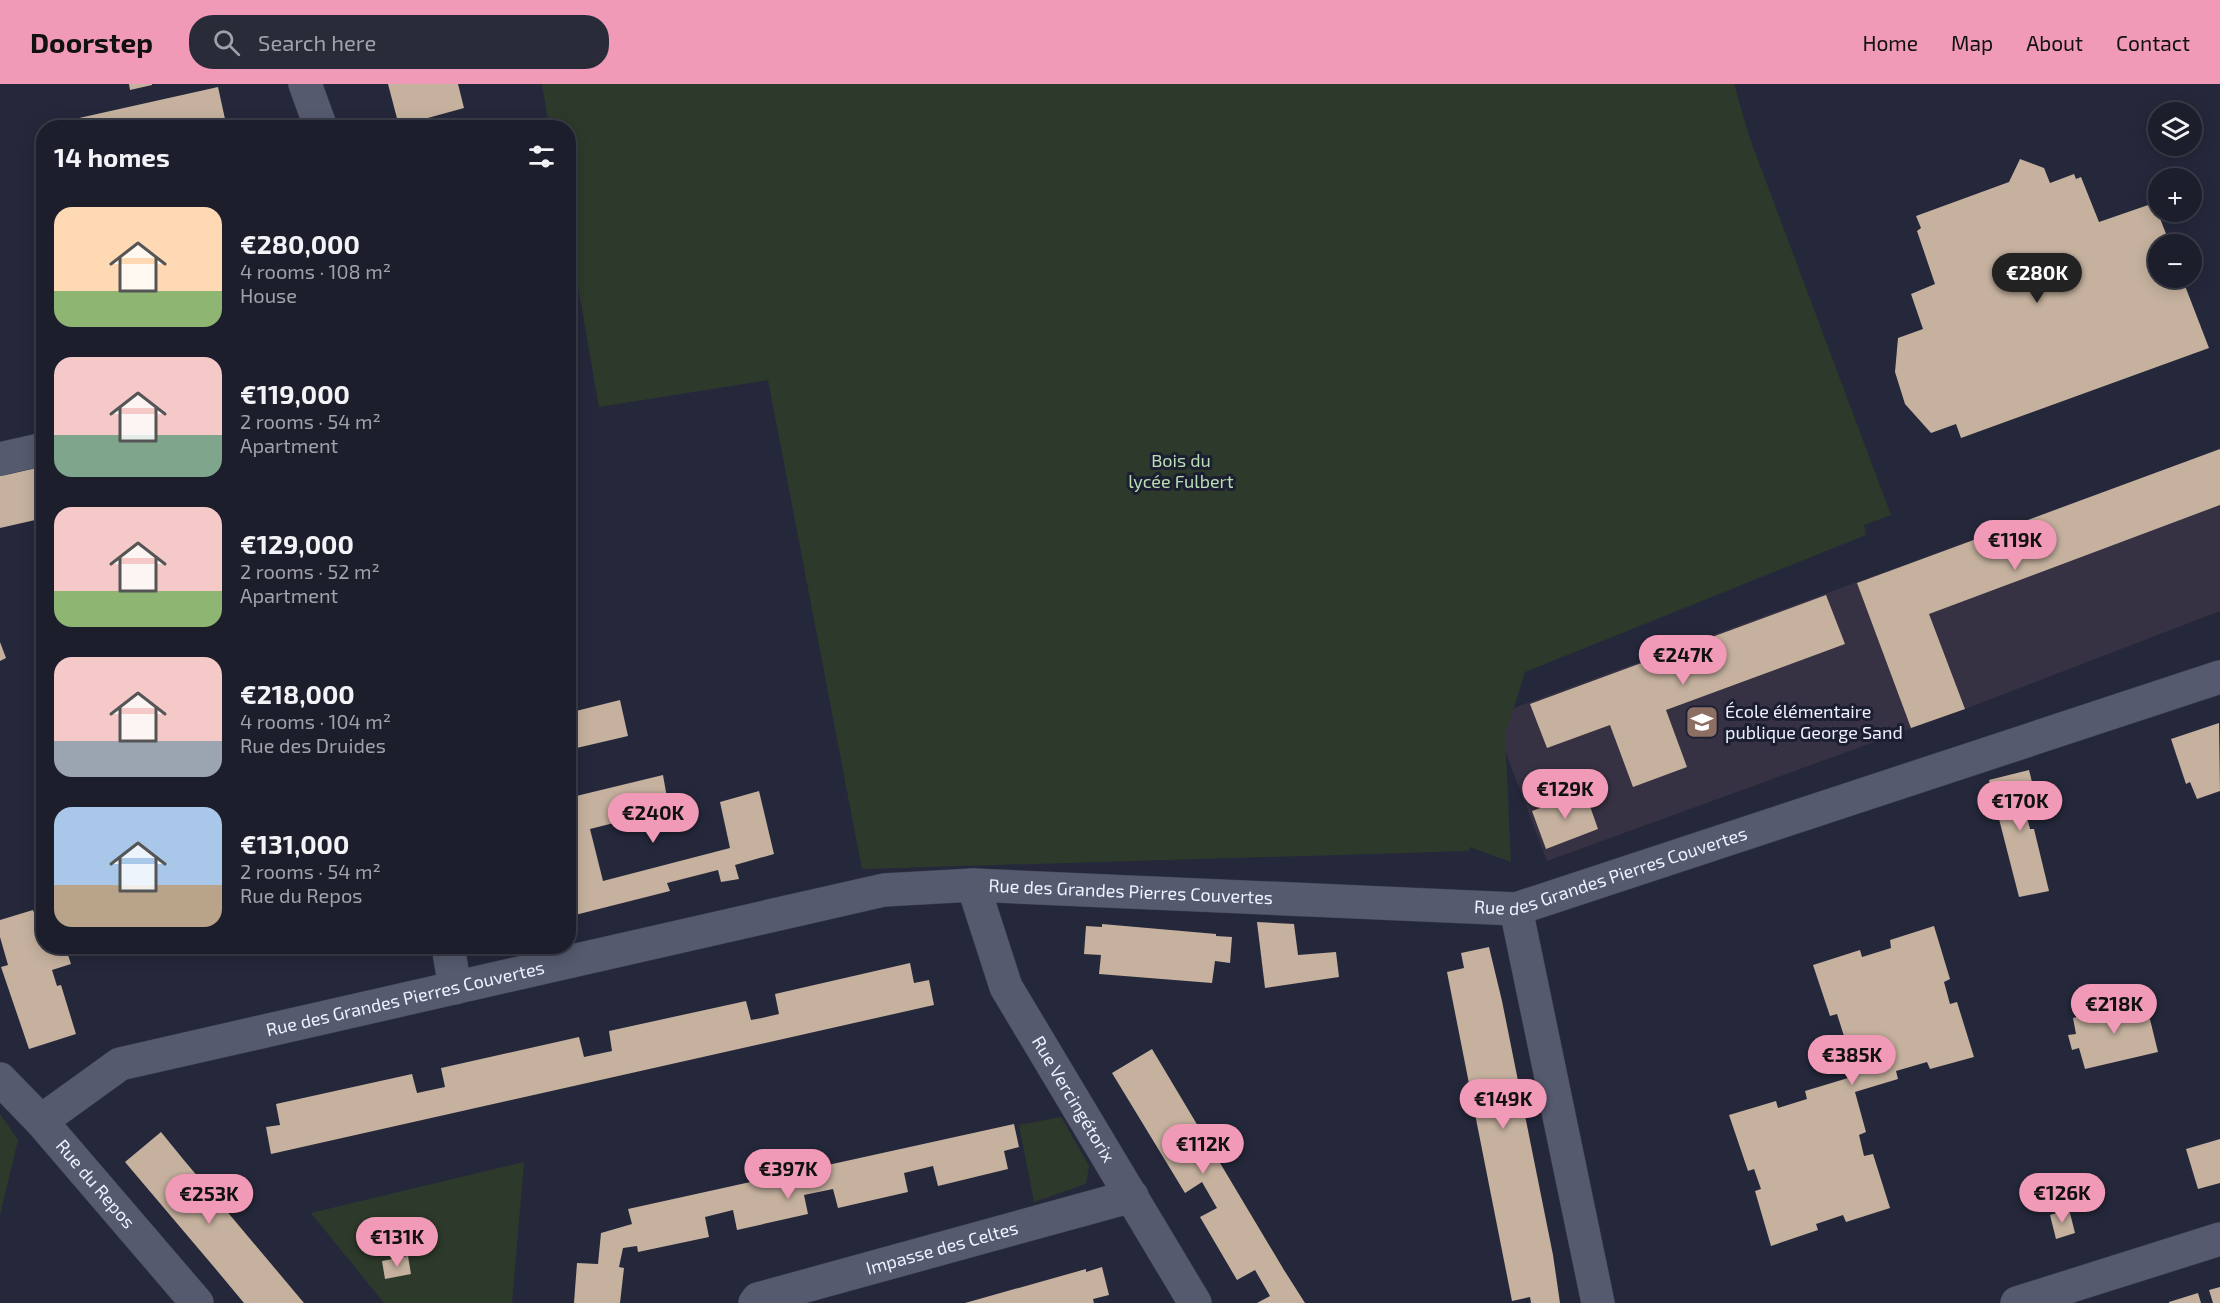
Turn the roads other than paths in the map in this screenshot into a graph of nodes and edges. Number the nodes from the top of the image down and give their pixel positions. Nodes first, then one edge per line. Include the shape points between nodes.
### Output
1 (305, 84) edge
2 (318, 120) edge
3 (36, 451) edge
4 (0, 459) edge
5 (2220, 677) edge
6 (972, 885) junction
7 (1516, 909) junction
8 (449, 954) edge
9 (455, 988) junction
10 (15, 1101) edge
11 (1132, 1196) junction
12 (2220, 1239) edge
13 (197, 1303) edge
14 (755, 1303) edge
15 (1196, 1303) edge
16 (1598, 1303) edge
17 (2017, 1303) edge

1 - 2 street
3 - 4 street
5 - 7 street, Rue des Grandes Pierres Couvertes
6 - 7 street, Rue des Grandes Pierres Couvertes
6 - 9 street, Rue des Grandes Pierres Couvertes via 884,890
6 - 11 street, Rue Vercingétorix via 1006,987
7 - 16 street
8 - 9 street
9 - 10 street, Rue des Grandes Pierres Couvertes via 120,1064
10 - 13 street, Rue du Repos
11 - 14 street, Impasse des Celtes via 758,1299
11 - 15 street, Rue Vercingétorix
12 - 17 street

